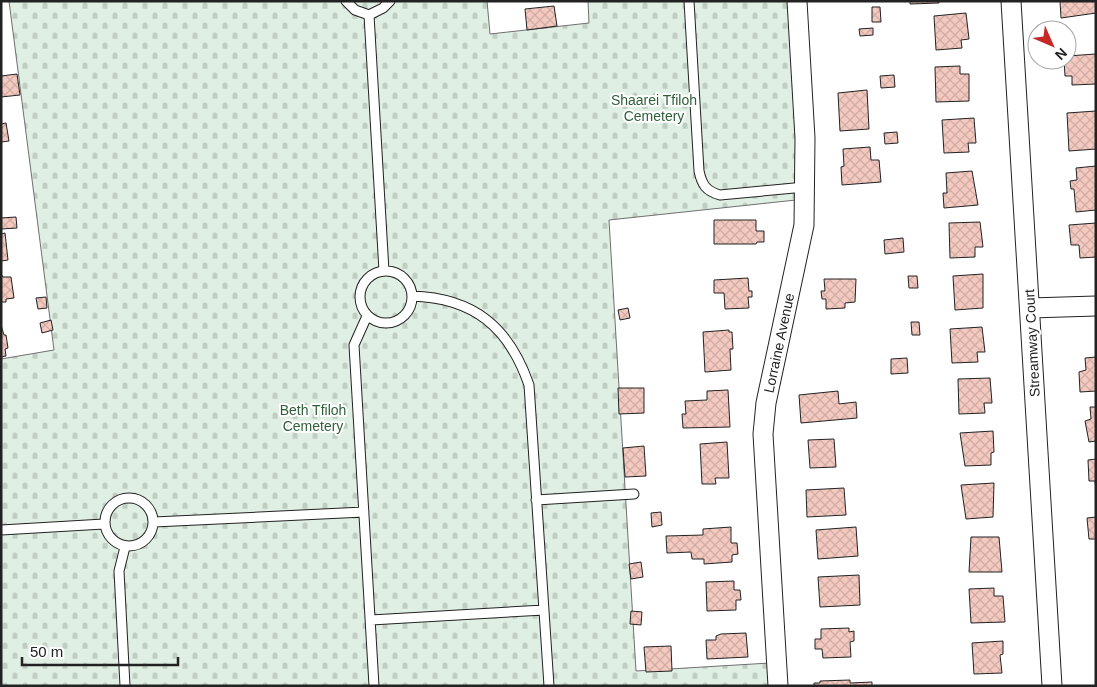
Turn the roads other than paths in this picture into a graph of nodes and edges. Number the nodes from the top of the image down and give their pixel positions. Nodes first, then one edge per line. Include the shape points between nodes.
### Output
1 (346, 1) edge
2 (390, 1) edge
3 (689, 1) edge
4 (797, 1) edge
5 (1011, 1) edge
6 (369, 15) junction
7 (805, 187) junction
8 (384, 271) junction
9 (412, 296) junction
10 (1096, 306) edge
11 (1030, 308) junction
12 (367, 316) junction
13 (634, 494) dead end
14 (536, 500) junction
15 (364, 512) junction
16 (154, 522) junction
17 (104, 524) junction
18 (1, 530) edge
19 (125, 547) junction
20 (544, 610) junction
21 (371, 620) junction
22 (124, 686) edge
23 (374, 686) edge
24 (549, 686) edge
25 (778, 686) edge
26 (1052, 686) edge

1 - 6 lane via 355,10
2 - 6 lane
3 - 7 lane via 702,184 720,196
4 - 7 street, Lorraine Avenue
5 - 11 street, Streamway Court
6 - 8 lane
7 - 25 street, Lorraine Avenue via 804,226 766,403 763,434
8 - 9 lane via 395,272 407,282
8 - 12 lane via 370,276 361,287 360,300
9 - 12 lane via 412,304 399,320 380,323
9 - 14 lane via 436,296 471,308 502,334 514,349 529,386
10 - 11 street
11 - 26 street, Streamway Court
12 - 15 lane via 354,345
13 - 14 lane
14 - 20 lane
15 - 16 lane
15 - 21 lane
16 - 17 lane via 148,506 142,501 127,498 114,503
16 - 19 lane via 152,533 145,542
17 - 18 lane
17 - 19 lane via 116,544
19 - 22 lane via 119,571
20 - 21 lane
20 - 24 lane
21 - 23 lane

